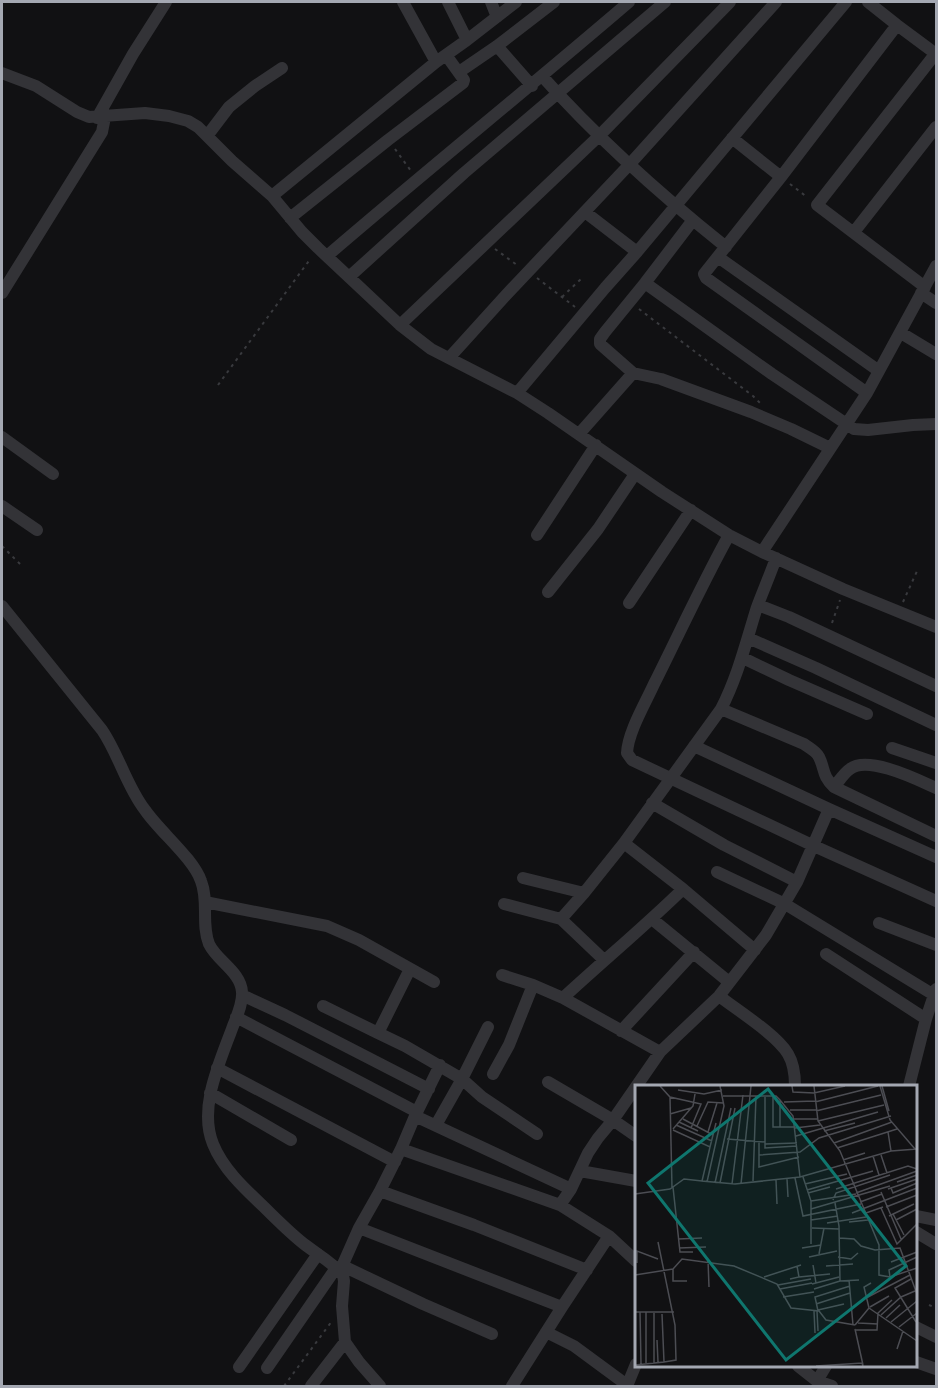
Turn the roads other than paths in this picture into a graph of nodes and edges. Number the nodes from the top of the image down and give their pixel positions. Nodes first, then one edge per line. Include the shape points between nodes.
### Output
1 (166, 2) edge
2 (403, 2) edge
3 (448, 2) edge
4 (491, 2) edge
5 (516, 2) edge
6 (554, 2) edge
7 (629, 2) edge
8 (665, 2) edge
9 (729, 2) edge
10 (776, 2) edge
11 (846, 2) edge
12 (868, 2) edge
13 (497, 17) junction
14 (897, 25) junction
15 (467, 40) junction
16 (497, 45) junction
17 (936, 54) edge
18 (447, 55) junction
19 (436, 62) junction
20 (282, 68) dead end
21 (459, 72) junction
22 (2, 73) edge
23 (542, 76) junction
24 (532, 86) junction
25 (558, 94) junction
26 (101, 117) junction
27 (936, 127) edge
28 (207, 136) junction
29 (599, 136) junction
30 (732, 138) junction
31 (629, 165) junction
32 (781, 177) junction
33 (272, 196) junction
34 (676, 206) junction
35 (585, 212) junction
36 (290, 218) junction
37 (693, 220) junction
38 (854, 232) junction
39 (323, 252) junction
40 (637, 252) junction
41 (722, 252) junction
42 (936, 266) edge
43 (349, 277) junction
44 (645, 283) junction
45 (923, 290) junction
46 (2, 293) edge
47 (936, 303) edge
48 (400, 326) junction
49 (901, 333) junction
50 (936, 354) edge
51 (448, 358) junction
52 (879, 371) junction
53 (633, 373) junction
54 (516, 393) junction
55 (867, 393) junction
56 (846, 424) junction
57 (936, 424) edge
58 (579, 434) junction
59 (2, 436) edge
60 (596, 445) junction
61 (830, 448) junction
62 (53, 474) dead end
63 (635, 474) junction
64 (2, 506) edge
65 (691, 510) junction
66 (37, 530) dead end
67 (537, 535) dead end
68 (729, 536) junction
69 (762, 552) junction
70 (776, 558) junction
71 (548, 592) dead end
72 (628, 603) dead end
73 (758, 605) junction
74 (2, 606) edge
75 (936, 627) edge
76 (748, 638) junction
77 (742, 658) junction
78 (936, 686) edge
79 (721, 709) junction
80 (867, 714) dead end
81 (936, 725) edge
82 (694, 746) junction
83 (892, 748) dead end
84 (936, 763) edge
85 (670, 778) junction
86 (834, 787) junction
87 (936, 788) edge
88 (652, 803) junction
89 (829, 809) junction
90 (936, 836) edge
91 (624, 843) junction
92 (814, 846) junction
93 (936, 858) edge
94 (717, 872) dead end
95 (523, 878) dead end
96 (797, 882) junction
97 (683, 889) junction
98 (584, 893) junction
99 (936, 901) edge
100 (205, 902) junction
101 (504, 904) dead end
102 (785, 904) junction
103 (561, 919) junction
104 (652, 919) junction
105 (879, 923) dead end
106 (936, 945) edge
107 (754, 950) junction
108 (694, 952) junction
109 (826, 954) dead end
110 (604, 960) junction
111 (410, 969) junction
112 (502, 975) dead end
113 (434, 982) dead end
114 (729, 982) junction
115 (533, 985) junction
116 (935, 992) edge
117 (242, 995) junction
118 (719, 996) junction
119 (563, 998) junction
120 (323, 1006) dead end
121 (236, 1017) junction
122 (926, 1019) junction
123 (488, 1027) dead end
124 (621, 1031) junction
125 (378, 1033) junction
126 (660, 1052) junction
127 (440, 1065) junction
128 (217, 1068) junction
129 (492, 1074) dead end
130 (462, 1079) junction
131 (548, 1082) dead end
132 (642, 1084) edge
133 (795, 1085) edge
134 (909, 1085) edge
135 (429, 1089) junction
136 (210, 1093) junction
137 (635, 1093) edge
138 (416, 1114) junction
139 (613, 1120) junction
140 (436, 1125) junction
141 (537, 1134) dead end
142 (635, 1135) edge
143 (291, 1140) dead end
144 (401, 1149) junction
145 (395, 1162) junction
146 (580, 1171) junction
147 (635, 1181) edge
148 (571, 1189) junction
149 (380, 1191) junction
150 (560, 1205) junction
151 (917, 1216) edge
152 (936, 1220) edge
153 (359, 1228) junction
154 (917, 1233) edge
155 (609, 1236) junction
156 (936, 1244) edge
157 (318, 1254) junction
158 (635, 1260) edge
159 (340, 1268) junction
160 (587, 1270) junction
161 (562, 1306) junction
162 (917, 1328) edge
163 (546, 1332) junction
164 (492, 1334) dead end
165 (936, 1337) edge
166 (345, 1342) junction
167 (917, 1363) edge
168 (635, 1366) edge
169 (239, 1367) dead end
170 (800, 1367) edge
171 (825, 1367) edge
172 (267, 1368) dead end
173 (936, 1369) edge
174 (817, 1381) junction
175 (311, 1386) edge
176 (380, 1386) edge
177 (512, 1386) edge
178 (627, 1386) edge
179 (832, 1386) edge

1 - 26 street via 133,54
2 - 19 street
3 - 15 street
4 - 13 street
5 - 13 street
6 - 16 street
7 - 23 street
8 - 25 street
9 - 29 street
10 - 31 street
11 - 30 street
12 - 14 street
13 - 15 street
14 - 17 street
14 - 32 street
15 - 18 street
16 - 21 street
16 - 24 street
17 - 38 street via 817,205
18 - 19 street
18 - 21 street
19 - 33 street
20 - 28 street via 229,107
21 - 36 street via 463,83
22 - 26 street via 36,86 83,116
23 - 24 street
23 - 25 street
24 - 39 street
25 - 29 street
25 - 43 street
26 - 28 street via 145,113 169,116 188,121
26 - 46 street via 102,132
27 - 38 street
28 - 33 street
29 - 31 street
29 - 48 street
30 - 32 street
30 - 34 street
31 - 34 street
31 - 35 street
32 - 41 street
33 - 36 street
34 - 37 street
34 - 40 street
35 - 40 street
35 - 51 street
36 - 39 street
37 - 41 street
37 - 44 street
38 - 45 street
39 - 43 street
40 - 54 street
41 - 52 street
41 - 55 street via 705,272 706,278
42 - 45 street
43 - 48 street
44 - 53 street via 600,341
44 - 56 street
45 - 47 street
45 - 49 street
48 - 51 street
49 - 50 street
49 - 52 street
51 - 54 street
52 - 55 street
53 - 58 street
53 - 61 street via 718,399
54 - 58 street
55 - 56 street
56 - 57 street via 864,431
56 - 61 street
58 - 60 street
59 - 62 street
60 - 63 street
60 - 67 street
61 - 69 street
63 - 65 street
63 - 71 street
64 - 66 street
65 - 68 street
65 - 72 street
68 - 69 street
68 - 85 street via 627,743 632,760
69 - 70 street
70 - 73 street
70 - 75 street
73 - 76 street
73 - 78 street
74 - 100 street via 110,741 145,810 197,872
76 - 77 street
76 - 81 street
77 - 79 street
77 - 80 street
79 - 82 street
79 - 86 street via 815,751 823,774
82 - 85 street
82 - 89 street
83 - 84 street
85 - 88 street
85 - 92 street
86 - 87 street via 851,768 865,764
86 - 90 street
88 - 91 street
88 - 96 street
89 - 92 street
89 - 93 street
91 - 97 street
91 - 98 street
92 - 96 street
92 - 99 street
94 - 102 street
95 - 98 street
96 - 102 street
97 - 104 street
97 - 107 street
98 - 103 street
100 - 111 street via 327,926
100 - 117 street via 210,945 235,975
101 - 103 street
102 - 107 street
102 - 116 street
103 - 110 street
104 - 108 street
104 - 110 street
105 - 106 street
107 - 114 street
108 - 114 street
108 - 124 street
109 - 122 street
110 - 119 street
111 - 113 street
111 - 125 street
112 - 115 street
114 - 118 street
115 - 119 street
115 - 129 street
116 - 122 street
117 - 121 street
117 - 135 street
118 - 126 street
118 - 133 street via 788,1053
119 - 124 street
120 - 125 street
121 - 128 street
121 - 138 street
122 - 134 street
123 - 130 street
124 - 126 street
125 - 127 street
126 - 132 street
127 - 130 street
127 - 135 street
128 - 136 street
128 - 145 street
130 - 140 street
130 - 141 street
131 - 139 street
135 - 138 street
136 - 143 street
136 - 157 street via 208,1125 218,1156 238,1181
137 - 139 street
138 - 140 street
138 - 144 street
139 - 142 street
139 - 146 street via 588,1153
140 - 148 street
144 - 145 street
144 - 150 street
145 - 149 street
146 - 147 street
146 - 148 street
148 - 150 street
149 - 153 street
149 - 160 street
150 - 155 street
151 - 152 street
153 - 159 street
153 - 161 street
154 - 156 street
155 - 158 street
155 - 160 street
157 - 159 street
157 - 169 street
159 - 164 street
159 - 166 street via 344,1281
159 - 172 street
160 - 161 street
161 - 163 street
162 - 165 street
163 - 177 street
163 - 178 street via 574,1346
166 - 175 street
166 - 176 street
167 - 173 street
168 - 178 street
170 - 174 street
171 - 174 street
174 - 179 street

